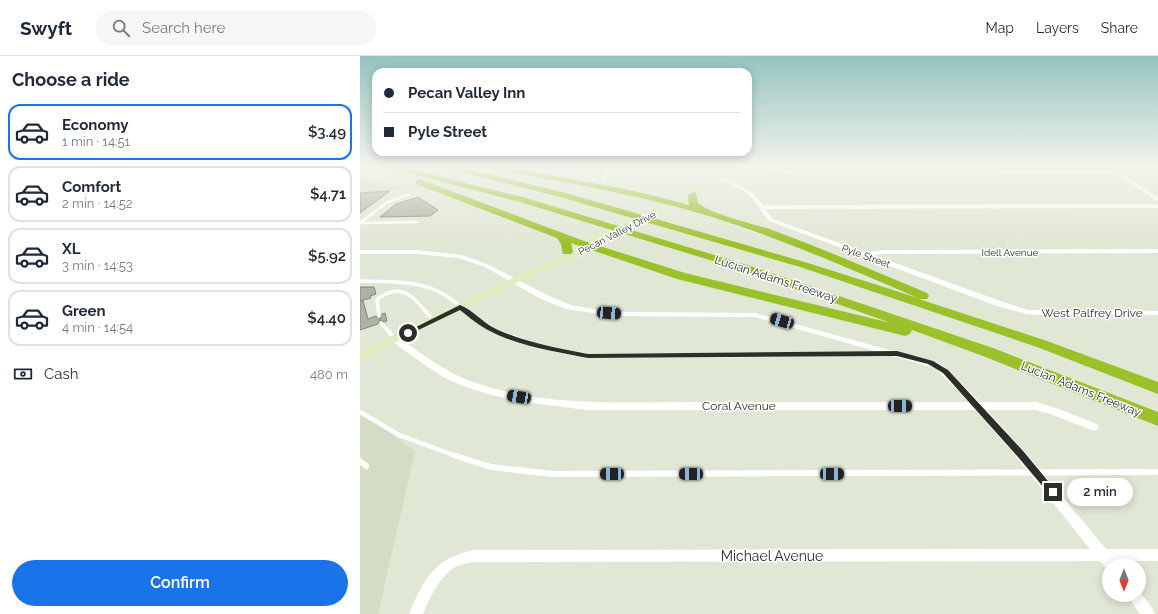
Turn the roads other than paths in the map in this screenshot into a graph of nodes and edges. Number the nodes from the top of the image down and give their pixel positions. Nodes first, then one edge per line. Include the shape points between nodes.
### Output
1 (446, 192) edge
2 (491, 192) edge
3 (550, 192) edge
4 (623, 192) edge
5 (696, 192) junction
6 (748, 192) edge
7 (1146, 192) edge
8 (410, 194) dead end
9 (1158, 200) edge
10 (664, 202) junction
11 (674, 204) junction
12 (1158, 206) edge
13 (761, 207) junction
14 (702, 211) junction
15 (418, 222) dead end
16 (360, 223) edge
17 (560, 235) junction
18 (585, 245) junction
19 (1158, 251) edge
20 (360, 252) edge
21 (567, 252) junction
22 (861, 254) junction
23 (555, 262) junction
24 (360, 281) edge
25 (514, 281) junction
26 (460, 307) junction
27 (1027, 312) joint
28 (1158, 313) edge
29 (379, 316) dead end
30 (433, 320) junction
31 (381, 323) dead end
32 (395, 339) junction
33 (1042, 344) junction
34 (988, 352) junction
35 (897, 353) junction
36 (360, 356) edge
37 (1158, 388) edge
38 (978, 406) junction
39 (360, 412) edge
40 (1158, 419) edge
41 (1094, 427) dead end
42 (360, 461) edge
43 (366, 466) dead end
44 (1158, 472) edge
45 (1036, 473) junction
46 (1158, 555) edge
47 (1106, 558) edge
48 (1128, 558) edge
49 (1102, 560) edge
50 (1139, 602) edge
51 (416, 614) edge
52 (1148, 614) edge

1 - 17 highway
2 - 34 highway, Lucian Adams Freeway via 590,220 791,283
3 - 33 highway, Lucian Adams Freeway via 804,265
4 - 10 highway
5 - 10 main road, Pecan Valley Drive
5 - 11 main road, Pecan Valley Drive
5 - 14 highway via 693,204
6 - 13 street, Pyle Street
7 - 9 street
8 - 16 lane via 386,203
10 - 11 highway
10 - 18 main road, Pecan Valley Drive
11 - 14 highway
11 - 18 main road, Pecan Valley Drive
12 - 13 street
13 - 22 street, Pyle Street via 772,220
14 - 33 highway via 804,245
15 - 16 lane
17 - 18 highway
17 - 21 highway via 566,244
18 - 21 main road, Pecan Valley Drive
18 - 23 main road, Pecan Valley Drive
18 - 34 highway via 681,276
19 - 22 street, Idell Avenue
20 - 25 street via 423,252 460,256 487,266
21 - 23 main road, Pecan Valley Drive
22 - 27 street, Pyle Street
23 - 25 main road, Pecan Valley Drive
24 - 26 lane via 427,286 445,295
25 - 26 main road, Pecan Valley Drive
25 - 35 street via 569,307 652,315 755,315
26 - 30 main road, Pecan Valley Drive
26 - 35 lane via 492,330 548,348 588,356
27 - 28 street, West Palfrey Drive
29 - 30 lane via 376,301 378,298 401,290
30 - 32 main road, Pecan Valley Drive
31 - 32 lane
32 - 36 main road, Pecan Valley Drive
32 - 38 street, Coral Avenue via 454,378 507,395 542,402 590,406
33 - 37 highway, Lucian Adams Freeway
34 - 40 highway, Lucian Adams Freeway
35 - 38 street via 938,366
38 - 41 street, Coral Avenue via 1036,406
38 - 45 street
39 - 45 lane via 399,435 491,467 553,474
42 - 43 lane
44 - 45 lane
45 - 47 street
46 - 48 street, Michael Avenue
49 - 51 street, Michael Avenue via 474,556 458,559 447,566 433,581
50 - 52 street

